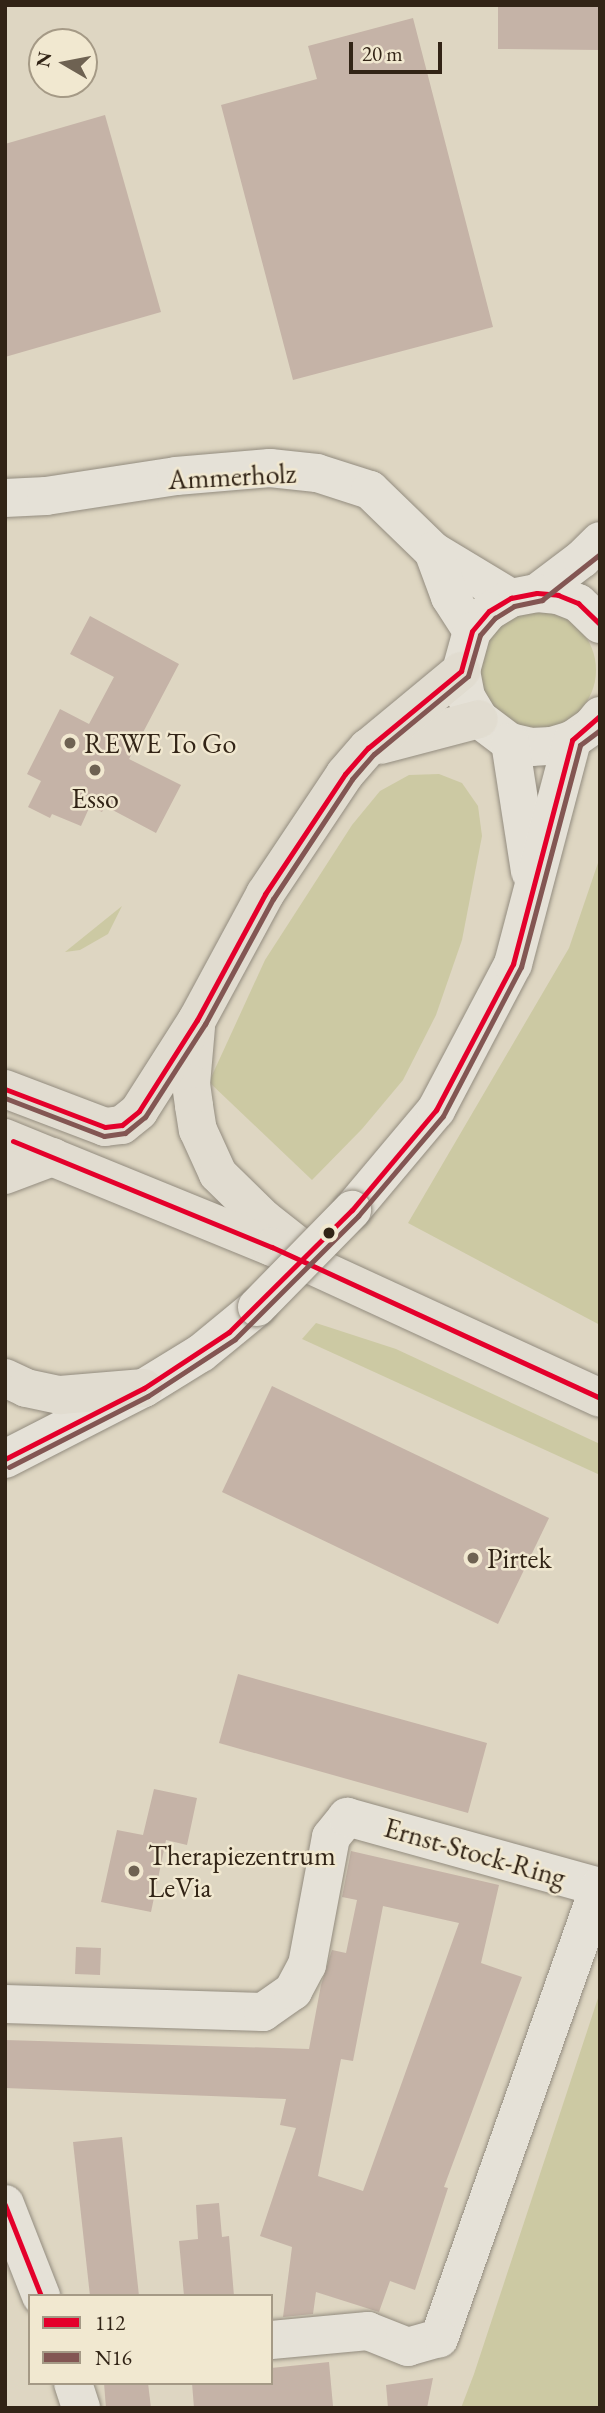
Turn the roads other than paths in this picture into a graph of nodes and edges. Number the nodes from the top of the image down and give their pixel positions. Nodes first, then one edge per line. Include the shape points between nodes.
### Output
1 (5, 498) edge
2 (600, 541) edge
3 (433, 551) junction
4 (524, 596) junction
5 (598, 614) edge
6 (472, 631) junction
7 (461, 671) junction
8 (479, 719) junction
9 (586, 728) edge
10 (510, 742) junction
11 (368, 748) junction
12 (532, 888) junction
13 (197, 1020) junction
14 (5, 1088) edge
15 (5, 1138) edge
16 (54, 1157) junction
17 (5, 1175) edge
18 (337, 1276) junction
19 (5, 1378) edge
20 (144, 1388) junction
21 (600, 1398) edge
22 (5, 1459) edge
23 (5, 2004) edge
24 (5, 2204) edge
25 (40, 2294) edge
26 (273, 2340) edge
27 (75, 2385) edge
28 (81, 2408) edge

1 - 3 street, Ammerholz via 270,468 317,473 370,490
2 - 4 street via 582,559
3 - 4 street, Ammerholz
3 - 6 street, Ammerholz via 450,597
4 - 5 street, Ammerholz via 558,595
4 - 6 street via 489,611
6 - 7 street
7 - 8 street via 466,697
7 - 11 highway
8 - 10 street
8 - 11 highway
9 - 10 street via 552,746
9 - 12 street
10 - 12 street
11 - 13 highway via 265,894
12 - 20 street, bridge via 513,964 436,1110 352,1210 257,1307 201,1353
13 - 14 highway via 139,1111 122,1125 104,1127
13 - 18 highway via 191,1084 198,1130 218,1174 264,1219
15 - 16 highway
16 - 17 highway
16 - 18 highway
18 - 21 highway
19 - 20 highway via 60,1395
20 - 22 street
23 - 26 street, Ernst-Stock-Ring via 263,2012 293,1991 307,1965 331,1837 347,1817 599,1887 439,2338 408,2347 368,2331
24 - 25 street
27 - 28 street

